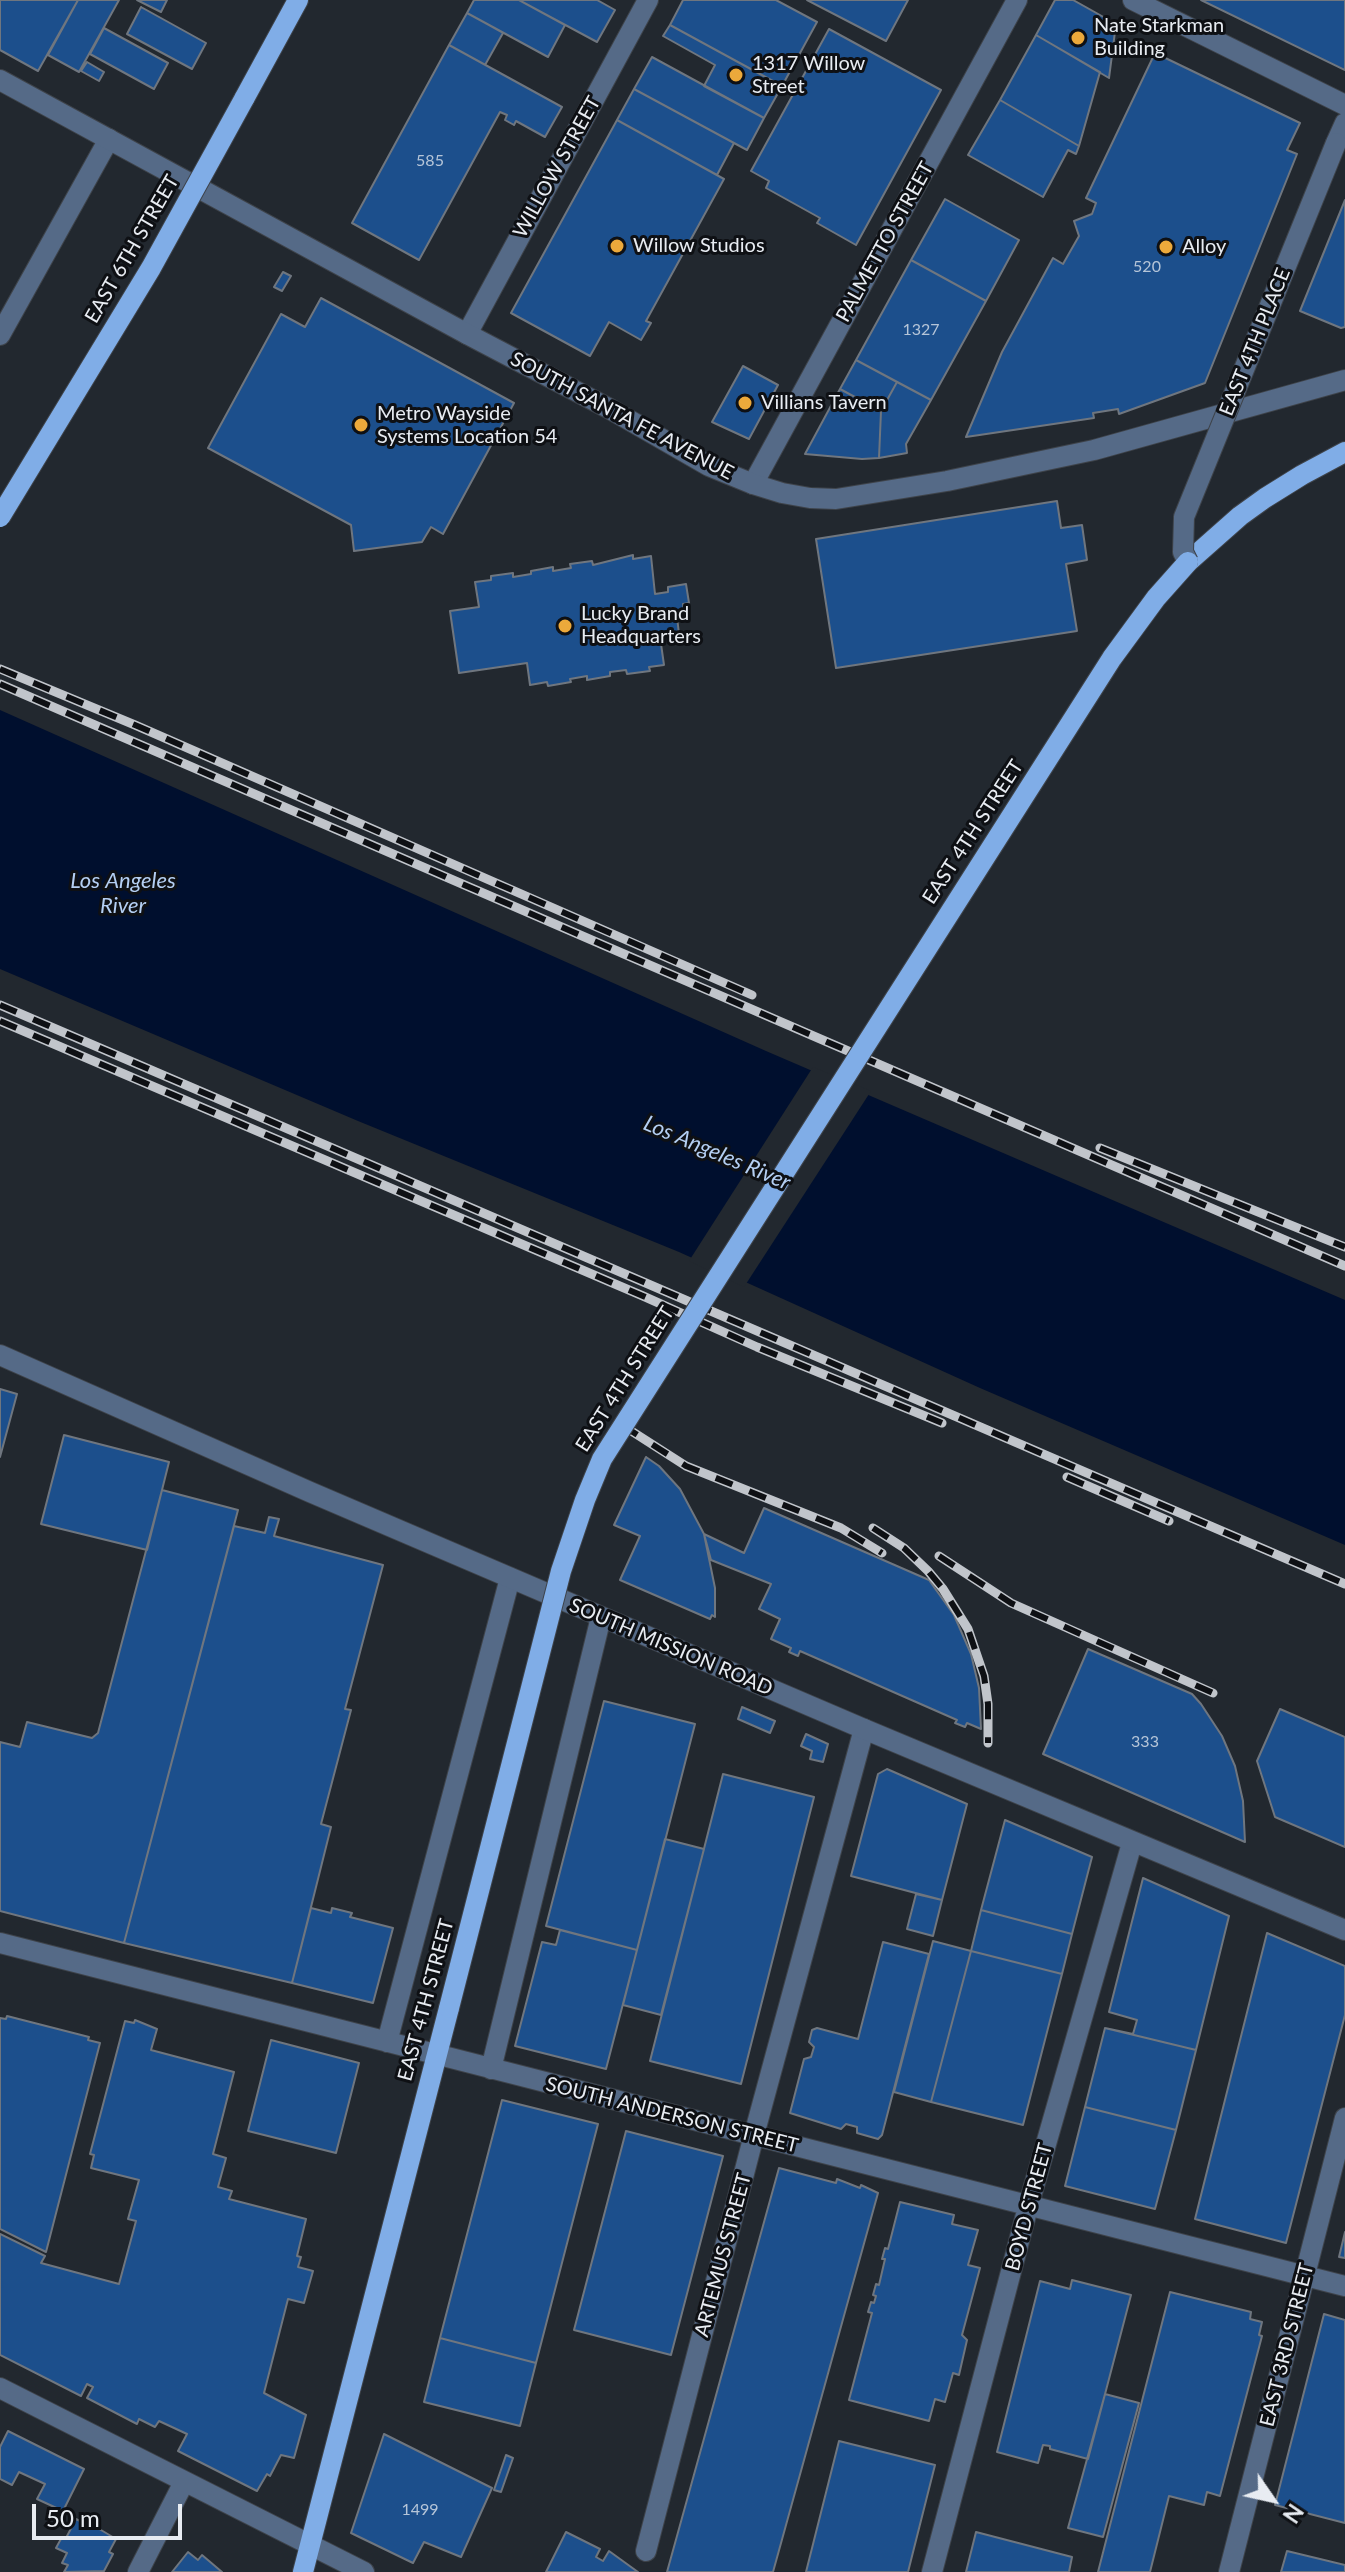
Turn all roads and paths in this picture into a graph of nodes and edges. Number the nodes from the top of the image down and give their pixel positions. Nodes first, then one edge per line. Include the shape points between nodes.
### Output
1 (298, 0) edge
2 (648, 0) edge
3 (1017, 0) edge
4 (1133, 0) edge
5 (0, 80) edge
6 (1345, 105) edge
7 (1345, 123) edge
8 (109, 139) junction
9 (467, 334) junction
10 (0, 335) edge
11 (1345, 380) edge
12 (1345, 452) edge
13 (753, 484) junction
14 (0, 517) edge
15 (1188, 562) junction
16 (0, 1355) edge
17 (510, 1578) junction
18 (601, 1617) junction
19 (864, 1729) junction
20 (1132, 1843) junction
21 (1345, 1930) edge
22 (0, 1943) edge
23 (387, 2042) junction
24 (436, 2056) junction
25 (491, 2069) junction
26 (1345, 2118) edge
27 (754, 2135) junction
28 (1028, 2207) junction
29 (1305, 2277) junction
30 (1345, 2286) edge
31 (0, 2388) edge
32 (184, 2482) junction
33 (310, 2546) junction
34 (646, 2551) dead end
35 (138, 2572) edge
36 (303, 2572) edge
37 (364, 2572) edge
38 (932, 2572) edge
39 (1229, 2572) edge

1 - 14 main road, EAST 6TH STREET, bridge via 151,268
2 - 9 street, WILLOW STREET
3 - 13 street, PALMETTO STREET
4 - 6 street
5 - 8 street, SOUTH SANTA FE AVENUE
7 - 15 street, EAST 4TH PLACE, bridge via 1184,517 1183,552
8 - 9 street, SOUTH SANTA FE AVENUE
8 - 10 street
9 - 13 street, SOUTH SANTA FE AVENUE via 709,466
11 - 13 street, SOUTH SANTA FE AVENUE via 1094,450 887,493 810,498
12 - 15 main road, EAST 4TH STREET via 1265,498
15 - 24 main road, EAST 4TH STREET, bridge via 1112,658 602,1459 561,1571
16 - 17 street, SOUTH MISSION ROAD
17 - 18 street, SOUTH MISSION ROAD
17 - 23 street, EAST 4TH STREET
18 - 19 street, SOUTH MISSION ROAD
18 - 25 street
19 - 20 street, SOUTH MISSION ROAD
19 - 27 street, ARTEMUS STREET
20 - 21 street, SOUTH MISSION ROAD
20 - 28 street, BOYD STREET
22 - 23 street, SOUTH ANDERSON STREET
23 - 24 street, SOUTH ANDERSON STREET
24 - 25 street, SOUTH ANDERSON STREET
24 - 33 main road, EAST 4TH STREET
25 - 27 street, SOUTH ANDERSON STREET
26 - 29 street, EAST 3RD STREET
27 - 28 street, SOUTH ANDERSON STREET
27 - 34 street, ARTEMUS STREET
28 - 29 street, SOUTH ANDERSON STREET
28 - 38 street, BOYD STREET
29 - 30 street, SOUTH ANDERSON STREET
29 - 39 street, EAST 3RD STREET
31 - 32 street
32 - 33 street
32 - 35 street
33 - 36 main road, EAST 4TH STREET
33 - 37 street

